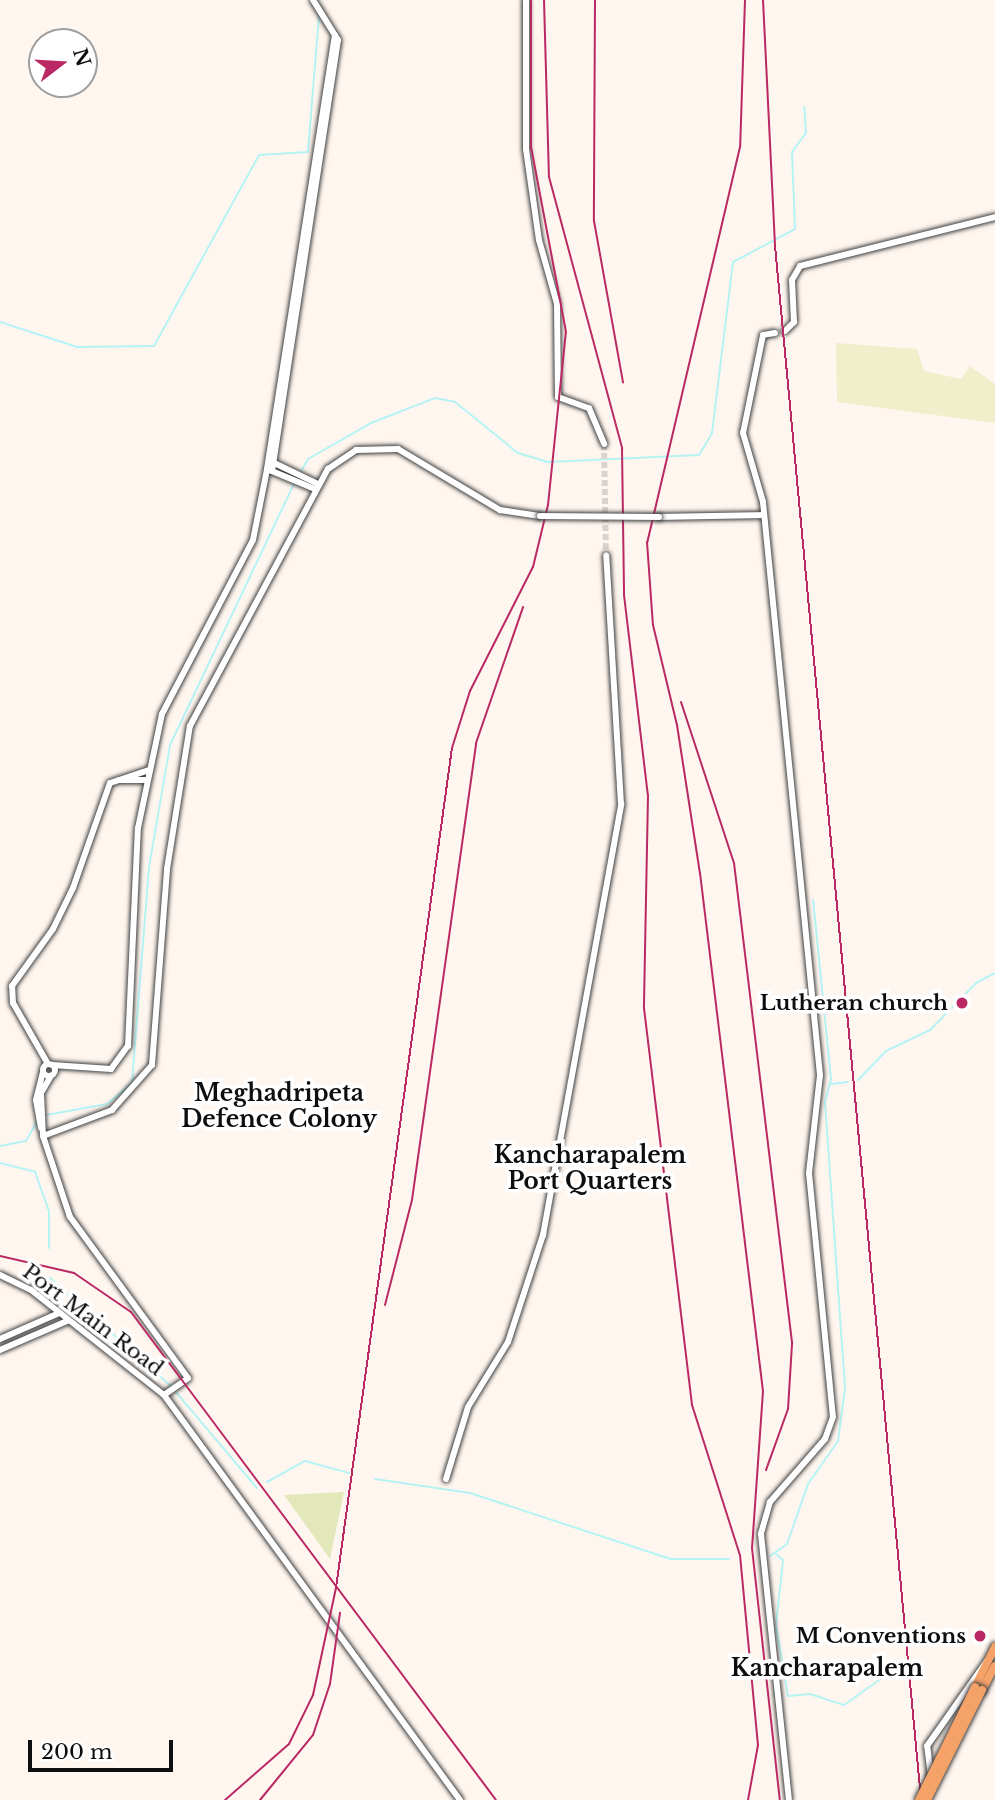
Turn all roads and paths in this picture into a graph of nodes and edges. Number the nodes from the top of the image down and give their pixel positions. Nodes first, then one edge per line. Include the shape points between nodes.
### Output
1 (526, 0) edge
2 (314, 1) edge
3 (995, 217) edge
4 (785, 331) dead end
5 (775, 333) dead end
6 (604, 444) tunnel mouth
7 (271, 461) junction
8 (328, 469) junction
9 (269, 470) junction
10 (307, 473) junction
11 (317, 486) junction
12 (764, 515) junction
13 (606, 555) tunnel mouth
14 (149, 770) junction
15 (117, 779) junction
16 (147, 780) junction
17 (50, 1064) junction
18 (70, 1068) junction
19 (43, 1072) junction
20 (53, 1075) junction
21 (39, 1109) junction
22 (43, 1136) junction
23 (0, 1275) edge
24 (59, 1313) junction
25 (67, 1321) junction
26 (26, 1328) junction
27 (30, 1337) junction
28 (0, 1339) edge
29 (0, 1350) edge
30 (164, 1395) junction
31 (446, 1479) dead end
32 (995, 1648) edge
33 (991, 1664) edge
34 (995, 1681) edge
35 (981, 1687) junction
36 (460, 1800) edge
37 (789, 1800) edge
38 (919, 1800) edge
39 (927, 1800) edge
40 (933, 1800) edge

1 - 6 street via 526,149 540,244 558,304 558,397 589,408
2 - 7 street via 335,35
3 - 4 street via 800,266 792,280 794,321
5 - 12 street via 763,335 743,433 757,464
7 - 9 street
7 - 10 street
8 - 10 street
8 - 11 street
8 - 12 street, bridge via 356,450 398,449 500,510 540,516
9 - 11 street
9 - 14 street via 253,540 168,696
10 - 11 street
11 - 22 street via 190,726 167,869 152,1065 112,1111
12 - 37 street via 820,1075 809,1173 833,1417 825,1439 770,1502 762,1550
13 - 31 street via 621,804 543,1236 508,1342 468,1407
14 - 15 street
14 - 16 street
15 - 16 street
15 - 17 street via 108,787 53,929 12,986 13,1003
16 - 18 street via 137,848 128,1046 111,1069
17 - 18 street
17 - 19 street
17 - 20 street
18 - 20 street
19 - 20 street
19 - 21 street
20 - 21 street
21 - 22 street
22 - 30 street via 70,1217 188,1378
23 - 24 street, Port Main Road
24 - 25 street, Port Main Road
24 - 26 street
25 - 27 street
25 - 30 street, Port Main Road
26 - 27 street
26 - 28 street
27 - 29 street
30 - 36 street, Port Main Road
32 - 33 main road
33 - 35 main road
33 - 40 street via 927,1746
34 - 35 street
35 - 38 main road, bridge
35 - 39 main road, bridge

